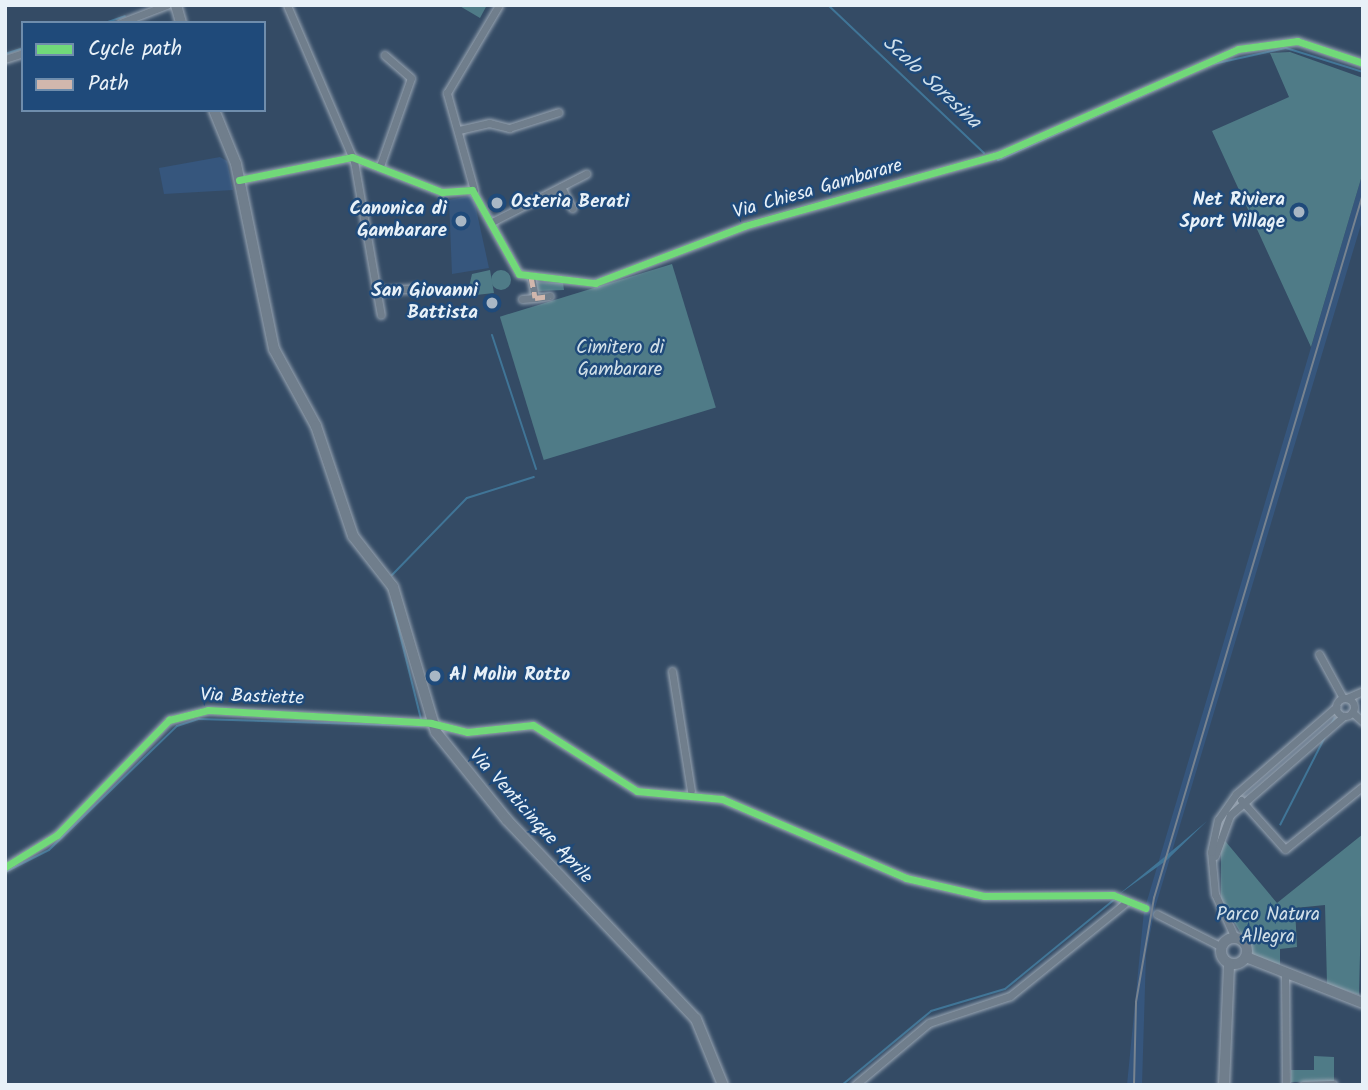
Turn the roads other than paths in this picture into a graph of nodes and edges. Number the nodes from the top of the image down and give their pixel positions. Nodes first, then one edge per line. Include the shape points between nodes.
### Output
1 (167, 5) edge
2 (287, 5) edge
3 (499, 5) edge
4 (125, 21) edge
5 (385, 55) dead end
6 (1363, 63) edge
7 (215, 112) edge
8 (559, 112) dead end
9 (459, 130) junction
10 (352, 157) junction
11 (380, 166) junction
12 (586, 174) dead end
13 (239, 180) junction
14 (561, 187) junction
15 (474, 190) junction
16 (572, 208) dead end
17 (492, 222) junction
18 (531, 278) junction
19 (420, 288) dead end
20 (377, 291) junction
21 (550, 296) dead end
22 (535, 298) junction
23 (522, 299) dead end
24 (381, 315) dead end
25 (1319, 654) dead end
26 (672, 671) dead end
27 (1363, 692) edge
28 (1345, 698) junction
29 (1336, 707) junction
30 (1350, 711) junction
31 (1363, 722) edge
32 (431, 723) junction
33 (1363, 786) edge
34 (691, 791) junction
35 (1236, 794) junction
36 (1243, 802) junction
37 (5, 867) edge
38 (1213, 871) junction
39 (1123, 902) junction
40 (1144, 908) dead end
41 (1157, 914) dead end
42 (1235, 938) junction
43 (1222, 947) junction
44 (1247, 957) junction
45 (1229, 964) junction
46 (1285, 975) junction
47 (1363, 1003) edge
48 (1333, 1084) edge
49 (723, 1085) edge
50 (855, 1085) edge
51 (1224, 1085) edge
52 (1286, 1085) edge
53 (1303, 1085) edge

1 - 4 street
2 - 10 street
3 - 9 street via 447,93
5 - 11 street via 411,78
6 - 18 street, Via Chiesa Gambarare via 1297,41 1238,49 992,157 744,226 595,283
7 - 13 street, Via Venticinque Aprile
8 - 9 street via 515,127 489,123
9 - 15 street
10 - 11 street
10 - 13 street
10 - 20 street
11 - 15 street via 449,194
12 - 14 street
13 - 32 street, Via Venticinque Aprile via 274,349 316,426 353,536 393,587
14 - 16 street
14 - 17 street
15 - 17 street
17 - 18 street via 519,274
18 - 22 street
19 - 20 street
20 - 24 street
21 - 22 street
22 - 23 street
25 - 28 street
26 - 34 street
27 - 28 street
27 - 30 street
28 - 29 street
28 - 30 street
29 - 30 street
29 - 35 street
30 - 31 street
30 - 36 street
32 - 34 street, Via Bastiette via 481,732 533,725 637,791
32 - 37 street, Via Bastiette via 182,714 44,846
32 - 49 street, Via Venticinque Aprile via 507,820 696,1019
33 - 36 street via 1287,849
34 - 39 street, Via Bastiette via 740,805 925,883 1022,898 1114,895
35 - 36 street
35 - 38 street via 1216,826
36 - 38 street via 1224,825
38 - 42 street via 1220,911
39 - 40 street
39 - 50 street via 1010,996 929,1023
41 - 43 street
42 - 43 street
42 - 44 street via 1247,946
43 - 45 street
44 - 45 street
44 - 46 street
45 - 51 street
46 - 47 street
46 - 52 street
48 - 53 street

